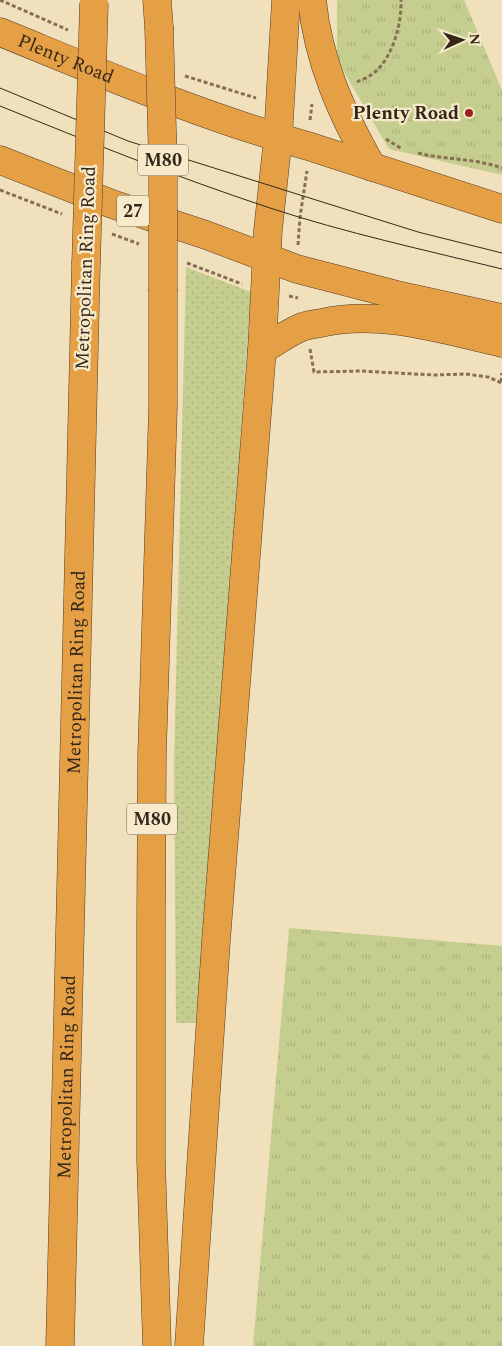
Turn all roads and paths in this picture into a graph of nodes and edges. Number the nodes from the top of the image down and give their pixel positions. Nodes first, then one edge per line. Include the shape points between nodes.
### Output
1 (157, 0) edge
2 (286, 0) edge
3 (312, 0) edge
4 (401, 0) edge
5 (94, 2) edge
6 (0, 32) edge
7 (333, 92) junction
8 (309, 127) dead end
9 (384, 137) dead end
10 (278, 138) junction
11 (405, 150) dead end
12 (414, 152) dead end
13 (0, 160) edge
14 (307, 167) dead end
15 (372, 167) junction
16 (502, 168) edge
17 (502, 209) edge
18 (298, 230) dead end
19 (267, 257) junction
20 (502, 318) edge
21 (306, 334) junction
22 (502, 343) edge
23 (262, 350) junction
24 (502, 372) edge
25 (502, 383) edge
26 (60, 1346) edge
27 (157, 1346) edge
28 (189, 1346) edge

1 - 27 highway, M80, bridge via 163,164 163,407 152,755 151,916 151,1160
2 - 10 highway
3 - 7 highway via 314,24
4 - 7 path via 397,30 382,64 371,75
5 - 26 highway, Metropolitan Ring Road, bridge
6 - 10 highway, Plenty Road via 126,84
7 - 8 path
7 - 15 highway
9 - 11 path
10 - 15 highway, Plenty Road
10 - 19 highway
12 - 16 path
13 - 19 highway, 27 via 112,204
14 - 18 path
15 - 17 highway, Plenty Road
19 - 20 highway, 27 via 306,272
19 - 23 highway
21 - 22 highway via 329,321 386,319
21 - 23 highway
21 - 25 path via 314,372 466,374
23 - 28 highway via 216,941
24 - 25 path

